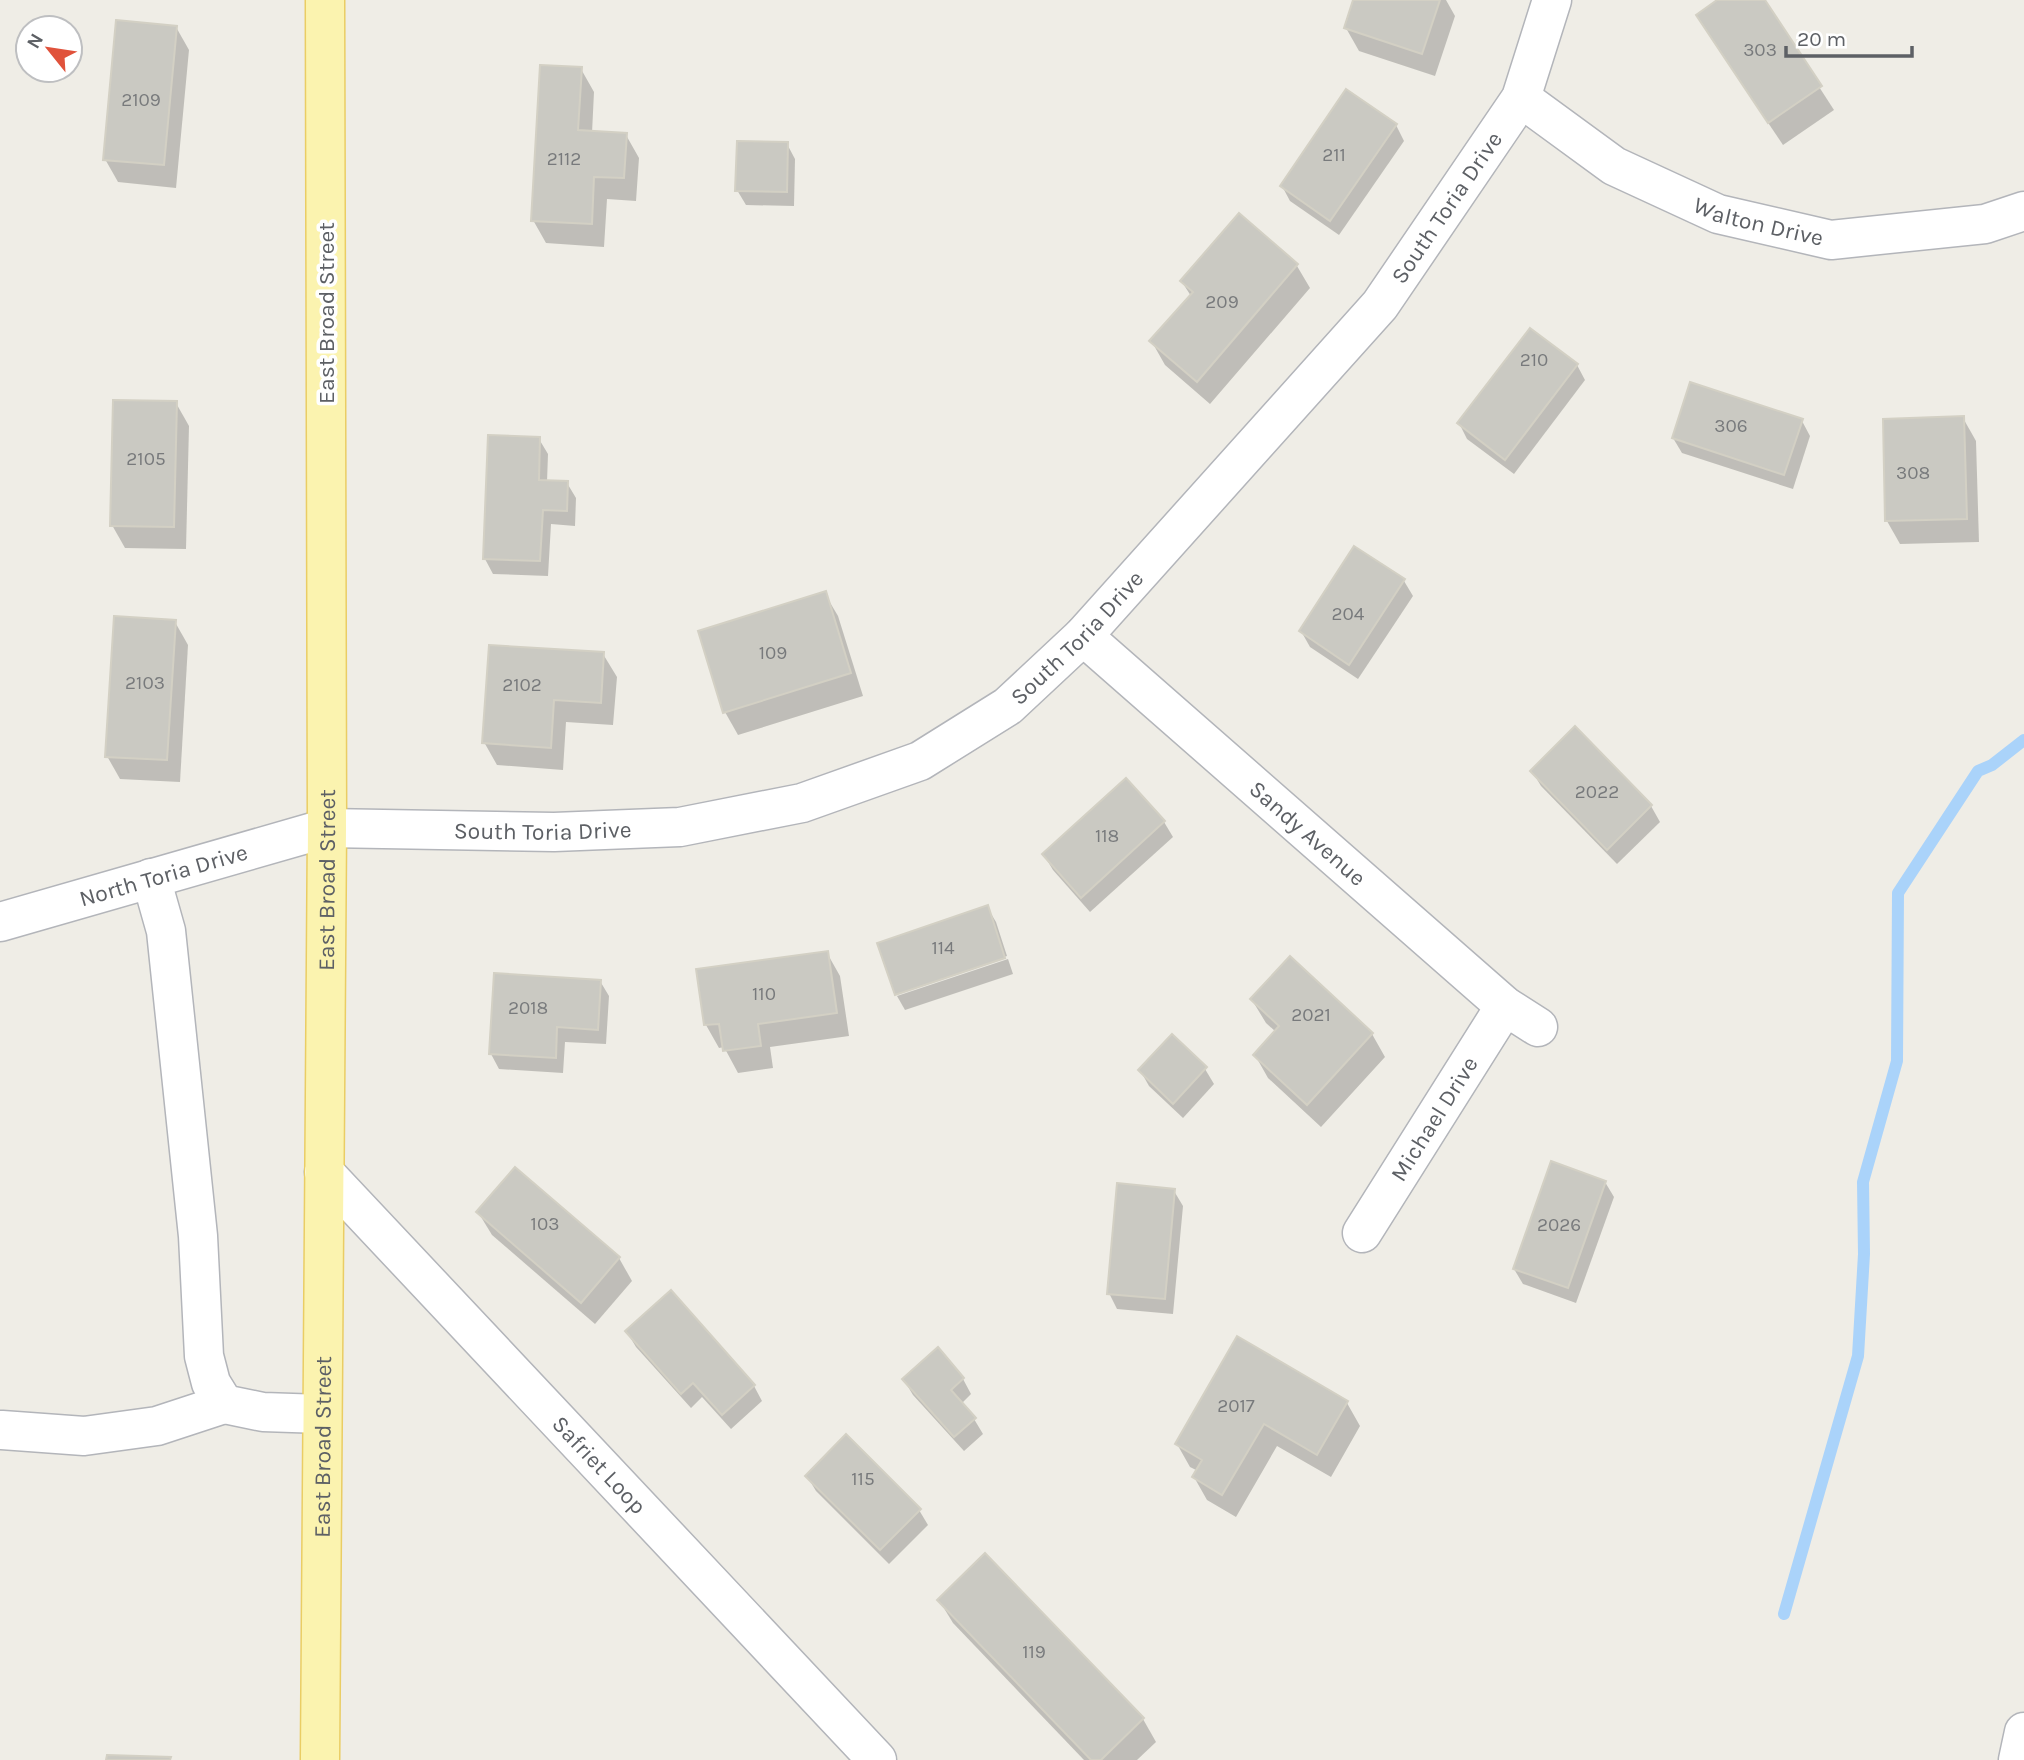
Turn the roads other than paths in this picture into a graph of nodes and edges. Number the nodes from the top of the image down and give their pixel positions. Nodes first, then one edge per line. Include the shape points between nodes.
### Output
1 (325, 0) edge
2 (1552, 0) edge
3 (1521, 98) junction
4 (2024, 211) edge
5 (1083, 635) junction
6 (327, 828) junction
7 (151, 878) junction
8 (0, 922) edge
9 (1505, 1006) junction
10 (1538, 1027) dead end
11 (324, 1172) junction
12 (1362, 1233) dead end
13 (224, 1404) junction
14 (322, 1414) junction
15 (2, 1430) dead end
16 (2024, 1732) edge
17 (320, 1760) edge
18 (877, 1760) edge
19 (2018, 1760) edge

1 - 6 main road, East Broad Street
2 - 3 street, South Toria Drive
3 - 4 street, Walton Drive via 1614,166 1718,214 1831,240 1985,224
3 - 5 street, South Toria Drive via 1380,305
5 - 6 street, South Toria Drive via 1008,706 920,761 803,803 680,827 554,832
5 - 9 street, Sandy Avenue
6 - 7 street, North Toria Drive
6 - 11 main road, East Broad Street
7 - 8 street, North Toria Drive
7 - 13 street via 168,945 198,1236 204,1356 211,1383
9 - 10 street, Sandy Avenue
9 - 12 street, Michael Drive
11 - 14 main road, East Broad Street
11 - 18 street, Safriet Loop
13 - 14 street via 263,1412
13 - 15 street via 157,1426 83,1436
14 - 17 main road, East Broad Street
16 - 19 street

